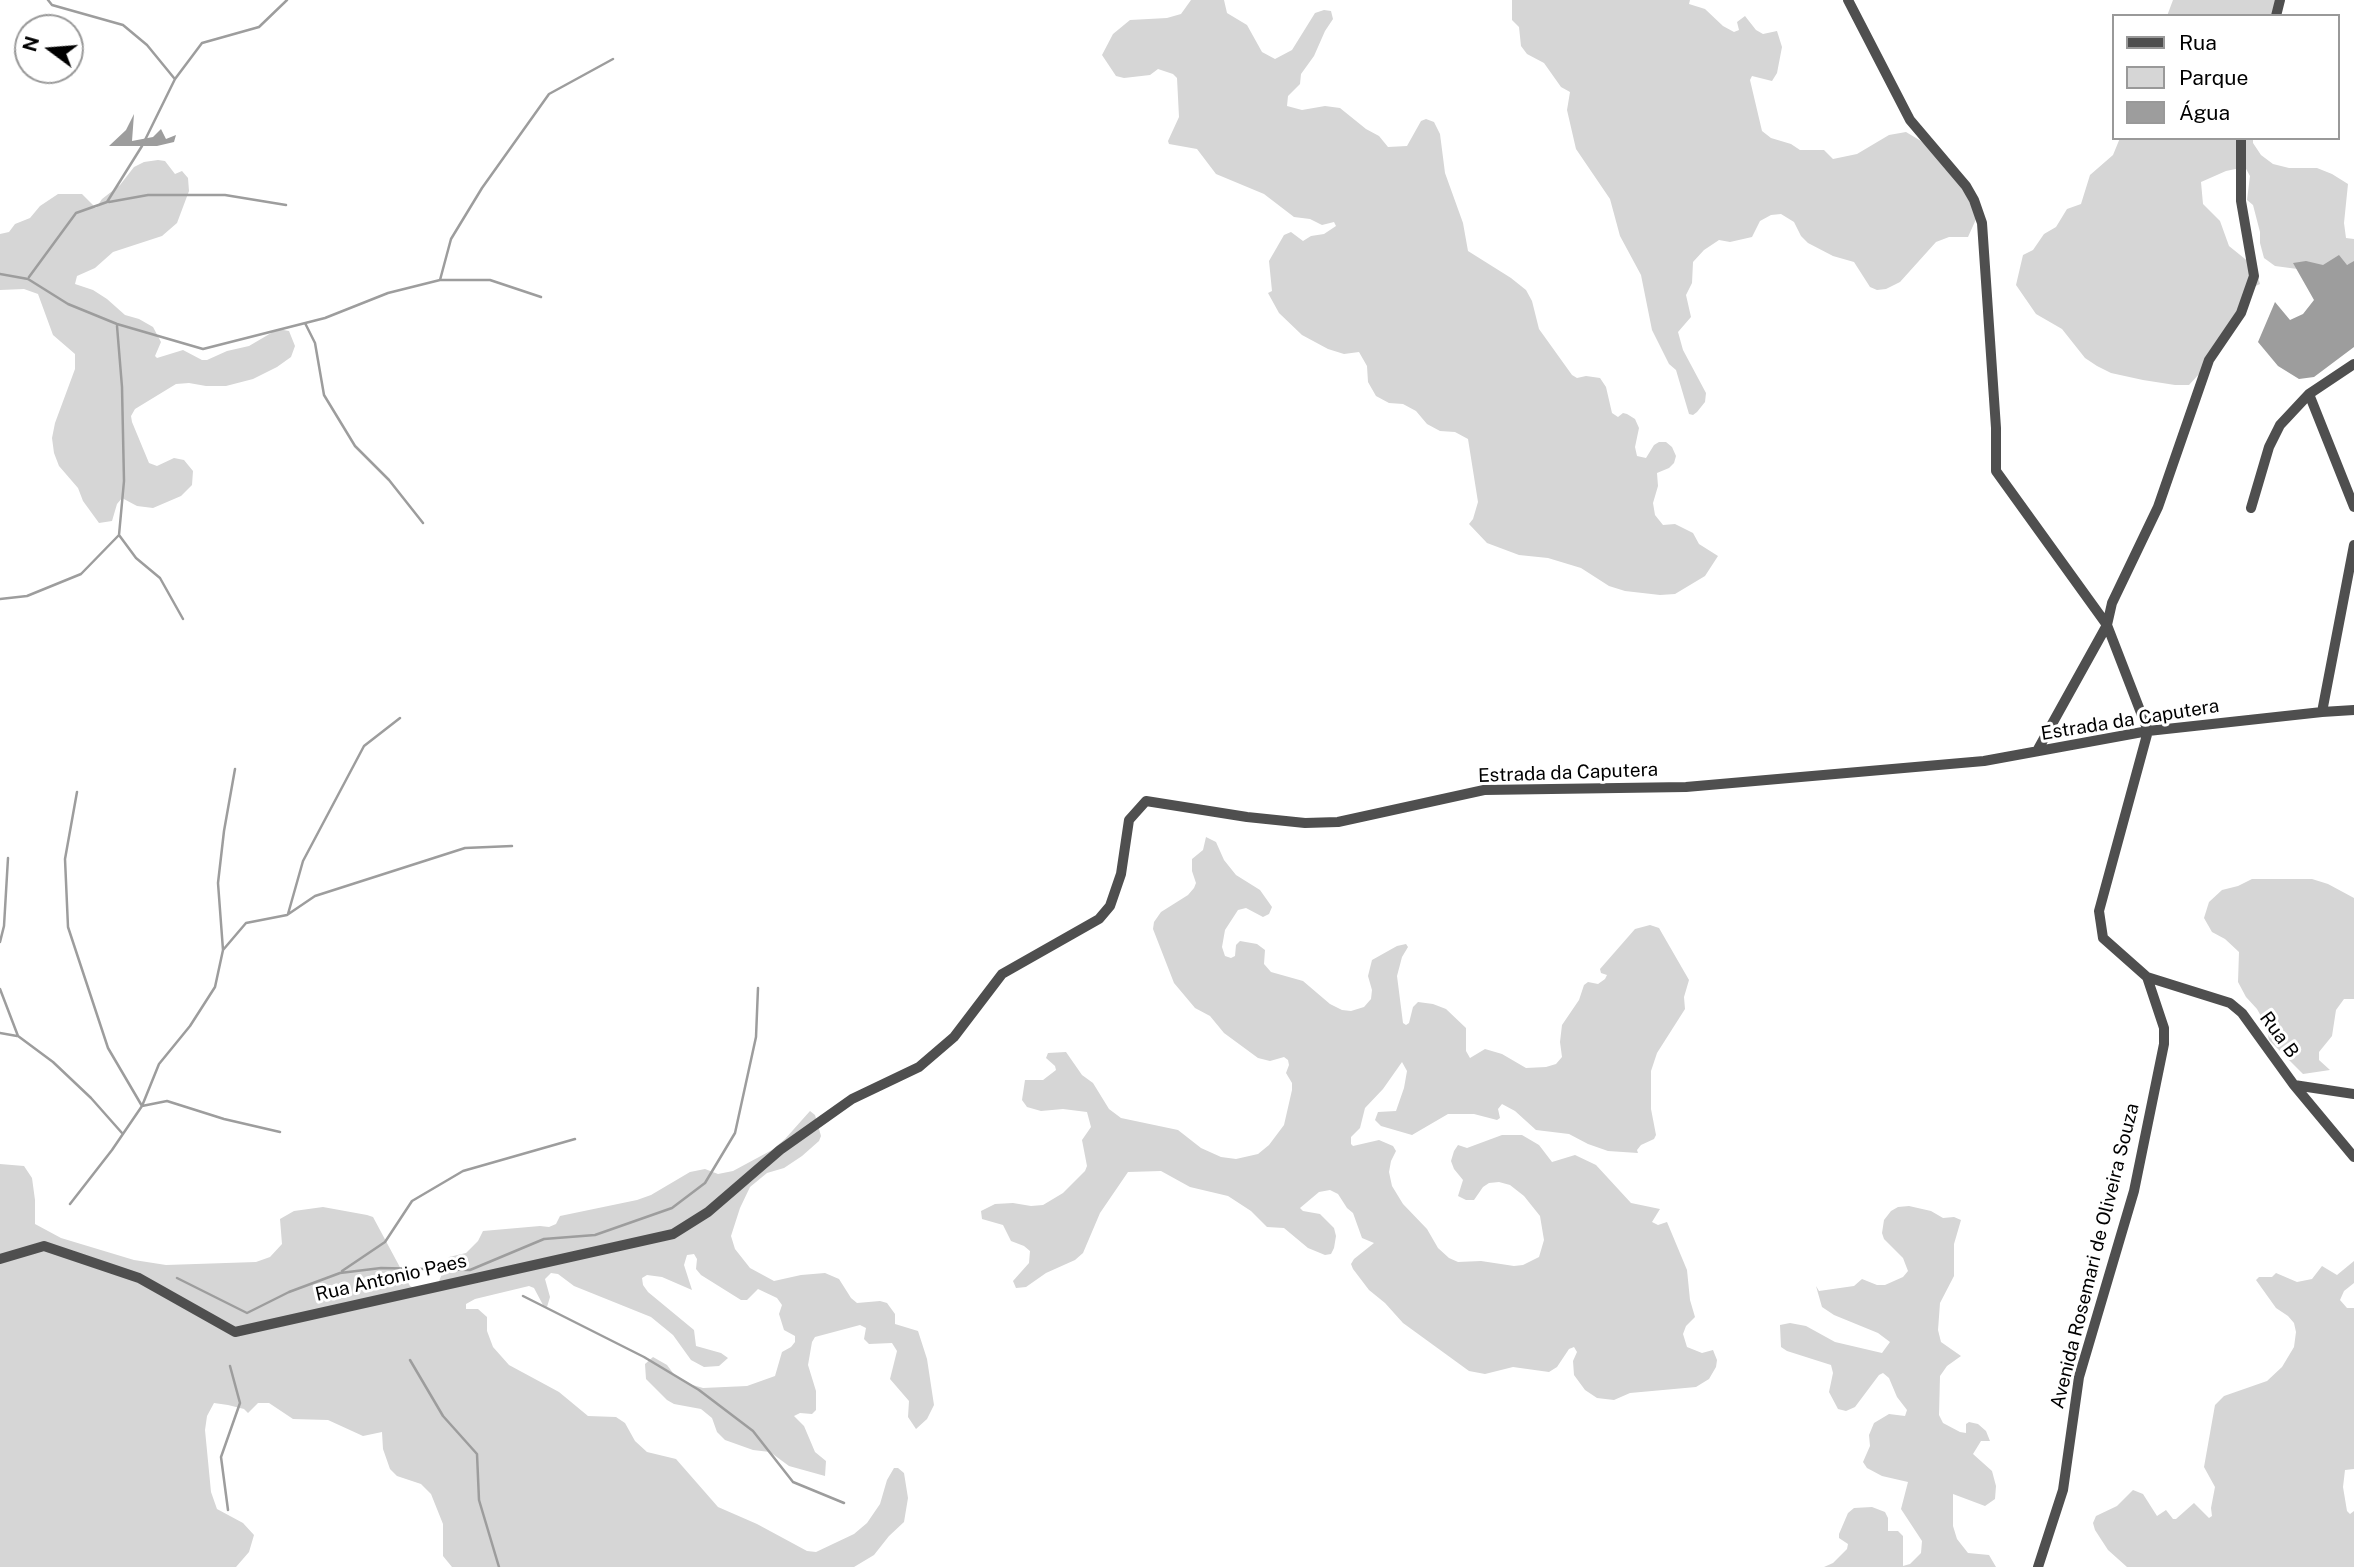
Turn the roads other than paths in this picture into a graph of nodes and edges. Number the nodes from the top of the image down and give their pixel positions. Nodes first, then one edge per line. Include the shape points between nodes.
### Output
1 (1848, 0) edge
2 (2241, 140) edge
3 (2354, 364) edge
4 (2309, 394) junction
5 (2354, 507) edge
6 (2250, 508) dead end
7 (2354, 545) edge
8 (2107, 625) junction
9 (2354, 710) edge
10 (2322, 712) junction
11 (2148, 731) junction
12 (2037, 751) junction
13 (2147, 977) junction
14 (2294, 1085) junction
15 (2354, 1094) edge
16 (780, 1150) joint
17 (2354, 1157) edge
18 (0, 1259) edge
19 (2038, 1567) edge

1 - 8 street via 1910,120 1975,200 1982,223 1996,471
2 - 8 street via 2241,201 2254,276 2241,313 2209,360 2158,507 2112,603
3 - 4 street
4 - 5 street
4 - 6 street via 2274,436
7 - 10 street
8 - 11 street
8 - 12 street
9 - 10 street, Estrada da Caputera
10 - 11 street, Estrada da Caputera
11 - 12 street, Estrada da Caputera
11 - 13 street via 2099,911 2103,938
12 - 16 street, Estrada da Caputera via 1984,761 1686,787 1484,790 1338,822 1247,817 1146,801 1129,820 1121,874 1110,906 1099,919 1002,974 954,1037 919,1067 852,1098
13 - 14 street, Rua B via 2230,1003
13 - 19 street, Avenida Rosemari de Oliveira Souza via 2164,1028 2164,1044 2134,1191 2079,1377 2063,1490
14 - 15 street
14 - 17 street, Rua B
16 - 18 street, Rua Antonio Paes via 708,1212 673,1234 235,1332 139,1278 44,1246

